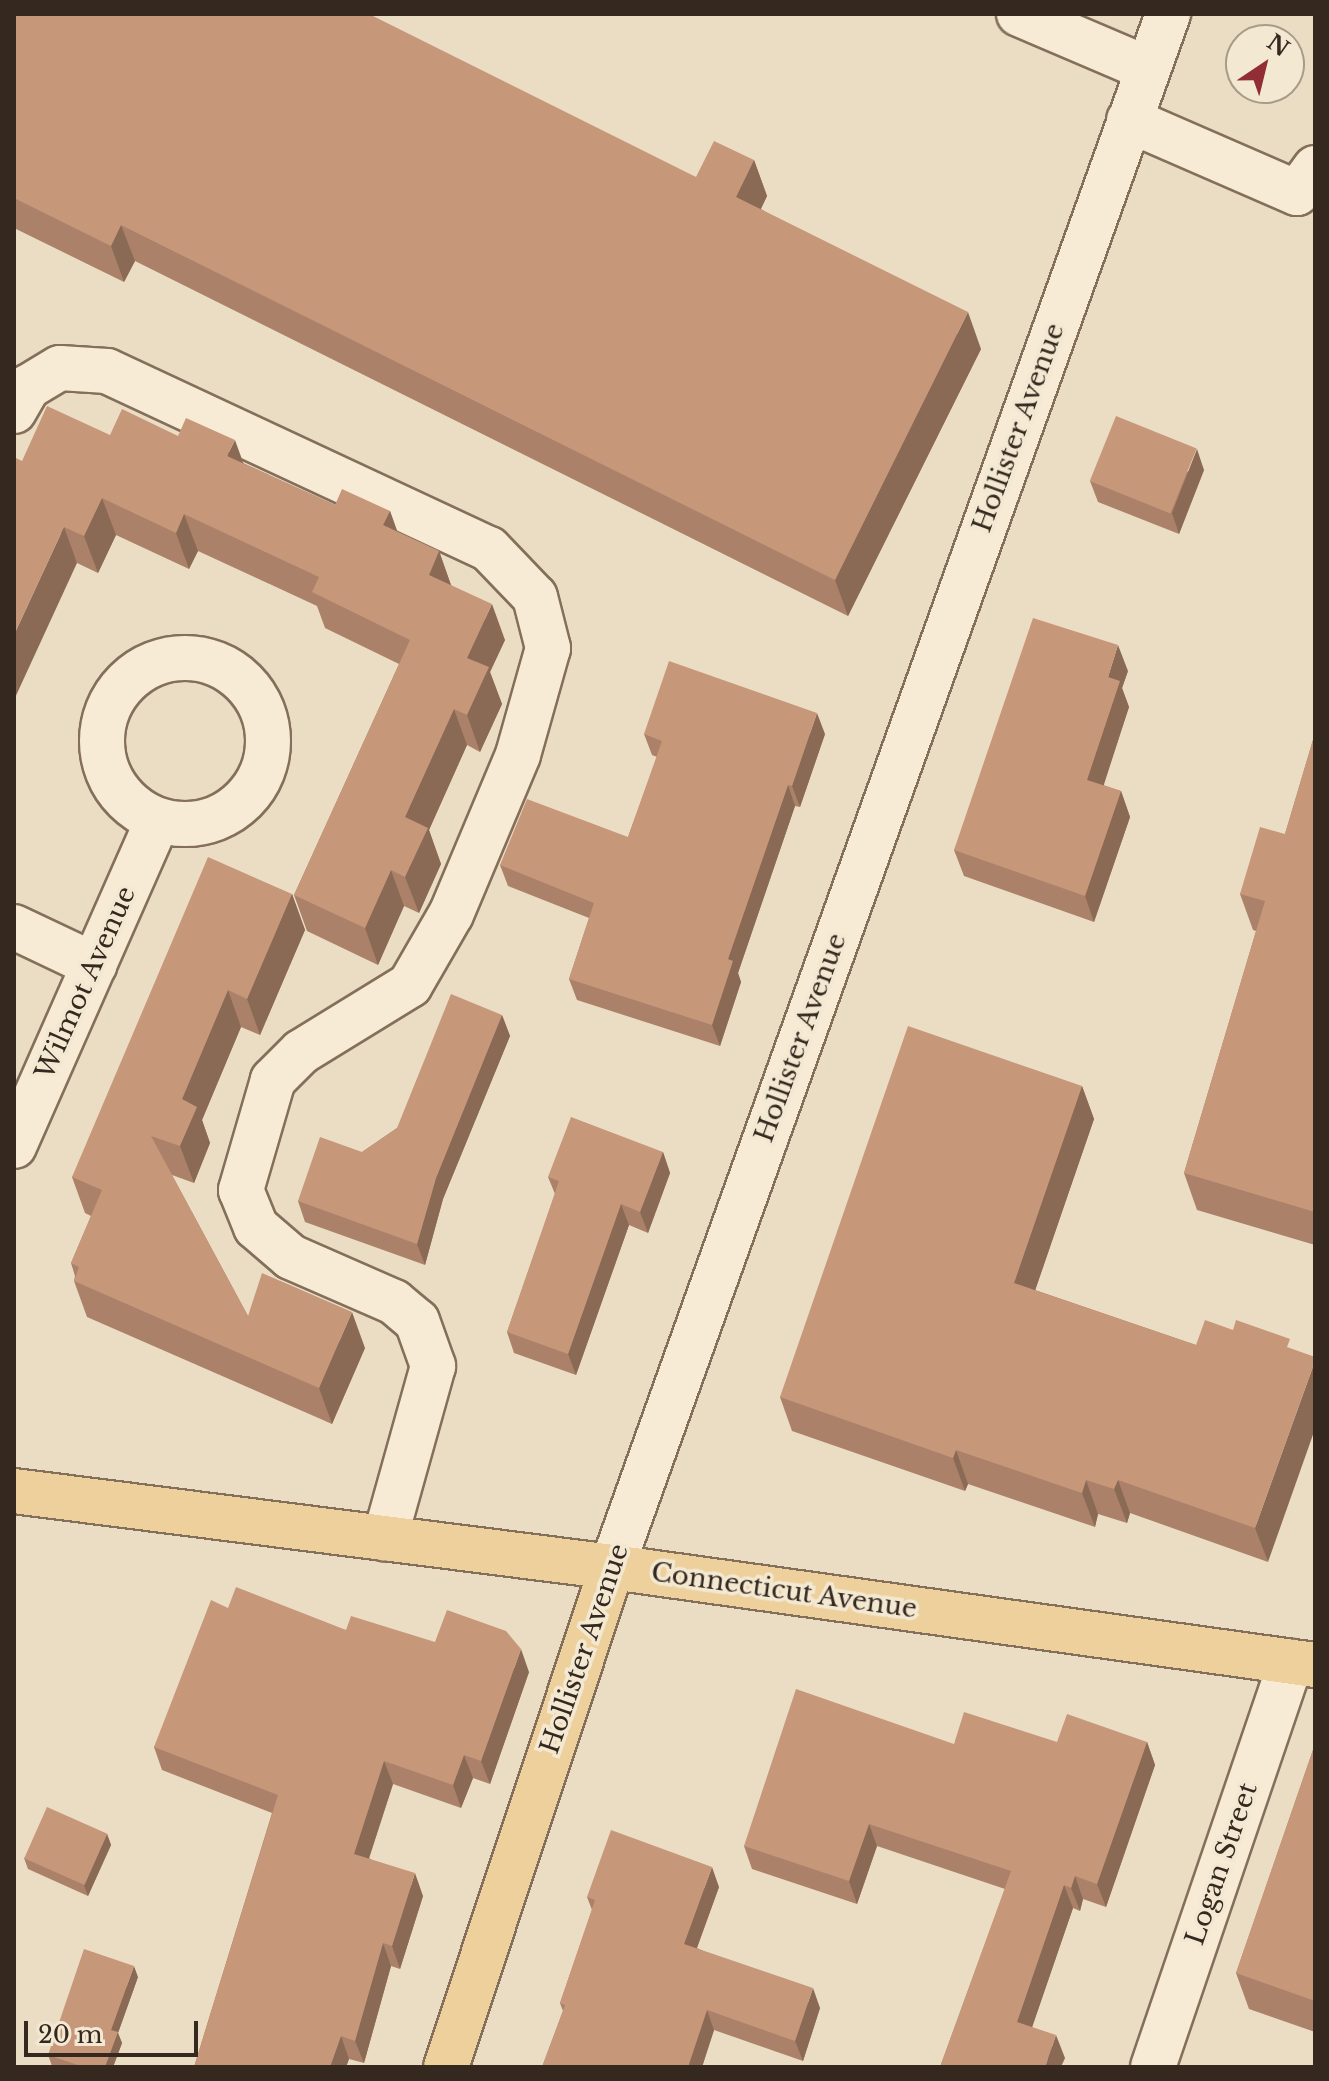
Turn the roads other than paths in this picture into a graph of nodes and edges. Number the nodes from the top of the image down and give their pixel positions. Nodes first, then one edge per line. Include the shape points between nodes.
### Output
1 (1019, 14) edge
2 (1168, 14) edge
3 (1148, 69) junction
4 (1129, 120) junction
5 (1315, 168) edge
6 (14, 411) edge
7 (158, 820) dead end
8 (14, 927) edge
9 (94, 965) junction
10 (14, 1146) edge
11 (14, 1491) edge
12 (385, 1538) junction
13 (612, 1567) junction
14 (1303, 1664) edge
15 (446, 2067) edge
16 (1153, 2067) edge

1 - 3 street
2 - 3 street, Hollister Avenue
3 - 4 street, Hollister Avenue
4 - 5 street via 1297,193
4 - 13 street, Hollister Avenue
6 - 12 street via 28,387 60,368 107,371 489,549 535,597 548,648 518,755 451,914 410,985 301,1052 273,1080 241,1190 256,1227 291,1257 394,1302 417,1321 433,1366
7 - 9 street, Wilmot Avenue
8 - 9 street
9 - 10 street, Wilmot Avenue
11 - 12 main road, Connecticut Avenue
12 - 13 main road, Connecticut Avenue
13 - 14 main road, Connecticut Avenue
13 - 15 main road, Hollister Avenue
14 - 16 street, Logan Street

